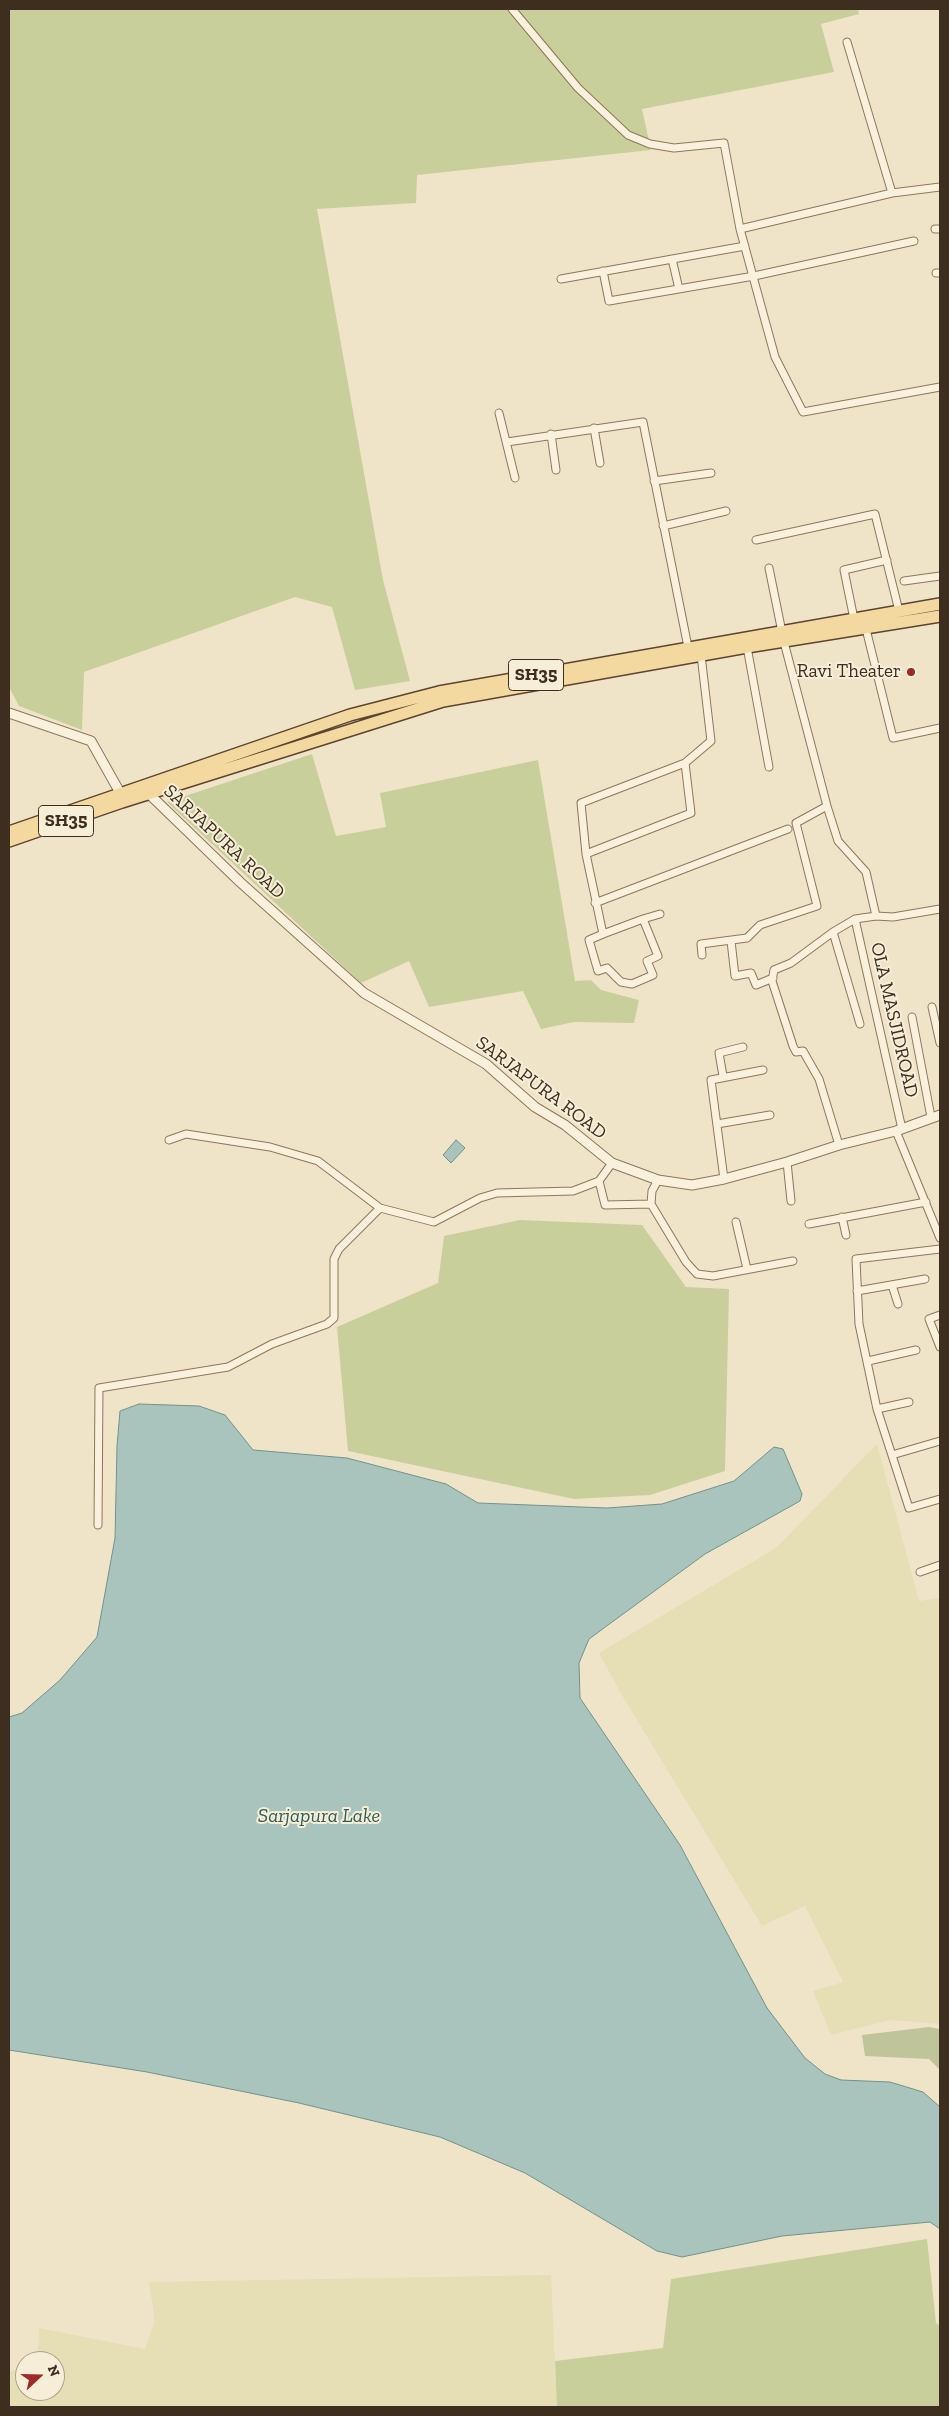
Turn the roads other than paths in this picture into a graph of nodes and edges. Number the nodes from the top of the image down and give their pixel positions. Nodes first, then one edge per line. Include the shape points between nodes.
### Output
1 (512, 9) edge
2 (847, 42) dead end
3 (940, 187) edge
4 (892, 193) junction
5 (740, 229) junction
6 (914, 241) dead end
7 (745, 246) junction
8 (672, 259) junction
9 (603, 271) junction
10 (754, 276) junction
11 (561, 279) dead end
12 (679, 289) junction
13 (940, 386) edge
14 (499, 413) dead end
15 (594, 428) junction
16 (550, 434) junction
17 (506, 442) junction
18 (600, 463) dead end
19 (556, 470) dead end
20 (711, 472) dead end
21 (515, 478) dead end
22 (654, 481) junction
23 (726, 512) dead end
24 (663, 526) junction
25 (756, 540) dead end
26 (886, 560) junction
27 (769, 568) dead end
28 (940, 576) edge
29 (904, 581) dead end
30 (940, 604) edge
31 (928, 606) junction
32 (899, 611) junction
33 (935, 617) edge
34 (854, 619) junction
35 (866, 629) junction
36 (783, 637) junction
37 (747, 647) junction
38 (693, 654) junction
39 (9, 713) edge
40 (940, 728) edge
41 (685, 763) junction
42 (769, 767) dead end
43 (145, 790) junction
44 (122, 797) junction
45 (826, 806) junction
46 (788, 828) dead end
47 (9, 832) edge
48 (9, 841) edge
49 (586, 854) junction
50 (596, 903) junction
51 (940, 909) edge
52 (660, 914) dead end
53 (876, 916) junction
54 (855, 919) junction
55 (643, 920) junction
56 (833, 932) junction
57 (603, 934) junction
58 (731, 941) junction
59 (702, 955) dead end
60 (773, 978) junction
61 (932, 1007) dead end
62 (912, 1017) dead end
63 (860, 1024) dead end
64 (940, 1044) edge
65 (743, 1048) dead end
66 (763, 1070) dead end
67 (723, 1076) junction
68 (770, 1115) dead end
69 (936, 1116) edge
70 (717, 1124) junction
71 (899, 1130) junction
72 (169, 1140) dead end
73 (838, 1144) junction
74 (788, 1162) junction
75 (612, 1163) junction
76 (724, 1179) junction
77 (658, 1180) junction
78 (598, 1181) junction
79 (791, 1201) dead end
80 (926, 1202) junction
81 (651, 1204) junction
82 (380, 1208) junction
83 (842, 1217) junction
84 (736, 1222) dead end
85 (809, 1224) dead end
86 (846, 1235) dead end
87 (940, 1238) edge
88 (940, 1251) edge
89 (793, 1261) dead end
90 (747, 1269) junction
91 (925, 1279) dead end
92 (892, 1285) junction
93 (857, 1291) junction
94 (898, 1304) dead end
95 (940, 1314) edge
96 (940, 1347) edge
97 (916, 1350) dead end
98 (868, 1361) junction
99 (909, 1402) dead end
100 (877, 1410) junction
101 (940, 1441) edge
102 (892, 1454) junction
103 (940, 1499) edge
104 (98, 1525) dead end
105 (940, 1565) edge
106 (920, 1572) dead end

1 - 5 street via 578,88 628,135 650,144 674,148 724,142
2 - 4 street
3 - 4 street
4 - 5 street
5 - 7 street
6 - 10 street
7 - 8 street
7 - 10 street
8 - 9 street
8 - 12 street
9 - 11 street
9 - 12 street via 609,301
10 - 12 street
10 - 13 street via 775,357 803,412
14 - 17 street
15 - 16 street
15 - 18 street
15 - 22 street via 643,422
16 - 17 street
16 - 19 street
17 - 21 street
20 - 22 street
22 - 24 street
23 - 24 street
24 - 38 street
25 - 26 street via 875,514
26 - 32 street
26 - 34 street via 844,570
27 - 36 street
28 - 29 street
30 - 31 main road, SH35
31 - 32 main road, SH35
31 - 33 main road
32 - 34 main road, SH35
33 - 35 main road, SH35
34 - 36 main road, SH35
35 - 36 main road, SH35
35 - 40 street via 893,738
36 - 37 main road, SH35
36 - 38 main road, SH35
36 - 45 street
37 - 38 main road, SH35
37 - 42 street
38 - 41 street via 711,741
38 - 43 main road, SH35 via 443,702
39 - 44 street via 91,741
41 - 49 street via 691,812
41 - 49 street via 581,803
43 - 44 main road, SH35
43 - 75 street, SARJAPURA ROAD via 240,882 364,992 486,1064 535,1107 566,1125
44 - 47 main road, SH35
44 - 48 main road, SH35
45 - 53 street via 838,841 866,872
45 - 58 street via 796,823 817,906 760,925 747,938
46 - 50 street
49 - 50 street
50 - 57 street
51 - 53 street via 893,917
52 - 55 street
53 - 54 street
54 - 56 street
54 - 71 street, OLA MASJIDROAD
55 - 57 street
55 - 57 street via 658,956 647,961 653,975 632,984 621,982 607,968 598,971 590,940
56 - 60 street via 791,963 774,970
56 - 63 street
58 - 59 street via 701,944
58 - 60 street via 735,976 751,973 756,985
60 - 73 street via 793,1046 796,1052 804,1052 818,1079
61 - 64 street
62 - 69 street
65 - 67 street via 719,1052
66 - 67 street
67 - 70 street via 711,1080
68 - 70 street
69 - 71 street, SARJAPURA ROAD
70 - 76 street
71 - 73 street, SARJAPURA ROAD
71 - 80 street, OLA MASJIDROAD
72 - 82 street via 186,1134 270,1147 318,1161
73 - 74 street, SARJAPURA ROAD
74 - 76 street, SARJAPURA ROAD
74 - 79 street
75 - 77 street, SARJAPURA ROAD
75 - 78 street
76 - 77 street, SARJAPURA ROAD via 692,1185
77 - 81 street via 652,1191
78 - 81 street via 605,1205
78 - 82 street via 573,1191 497,1193 480,1198 434,1222
80 - 83 street
80 - 87 street, OLA MASJIDROAD
81 - 90 street via 686,1262 697,1274 713,1276
82 - 104 street via 339,1249 334,1259 334,1318 327,1324 272,1344 228,1367 100,1388
83 - 85 street
83 - 86 street
84 - 90 street
88 - 93 street via 856,1259
89 - 90 street
91 - 92 street
92 - 93 street
92 - 94 street
93 - 98 street via 859,1324
95 - 96 street via 929,1319
97 - 98 street
98 - 100 street
99 - 100 street
100 - 102 street
101 - 102 street
102 - 103 street via 909,1508
105 - 106 street

